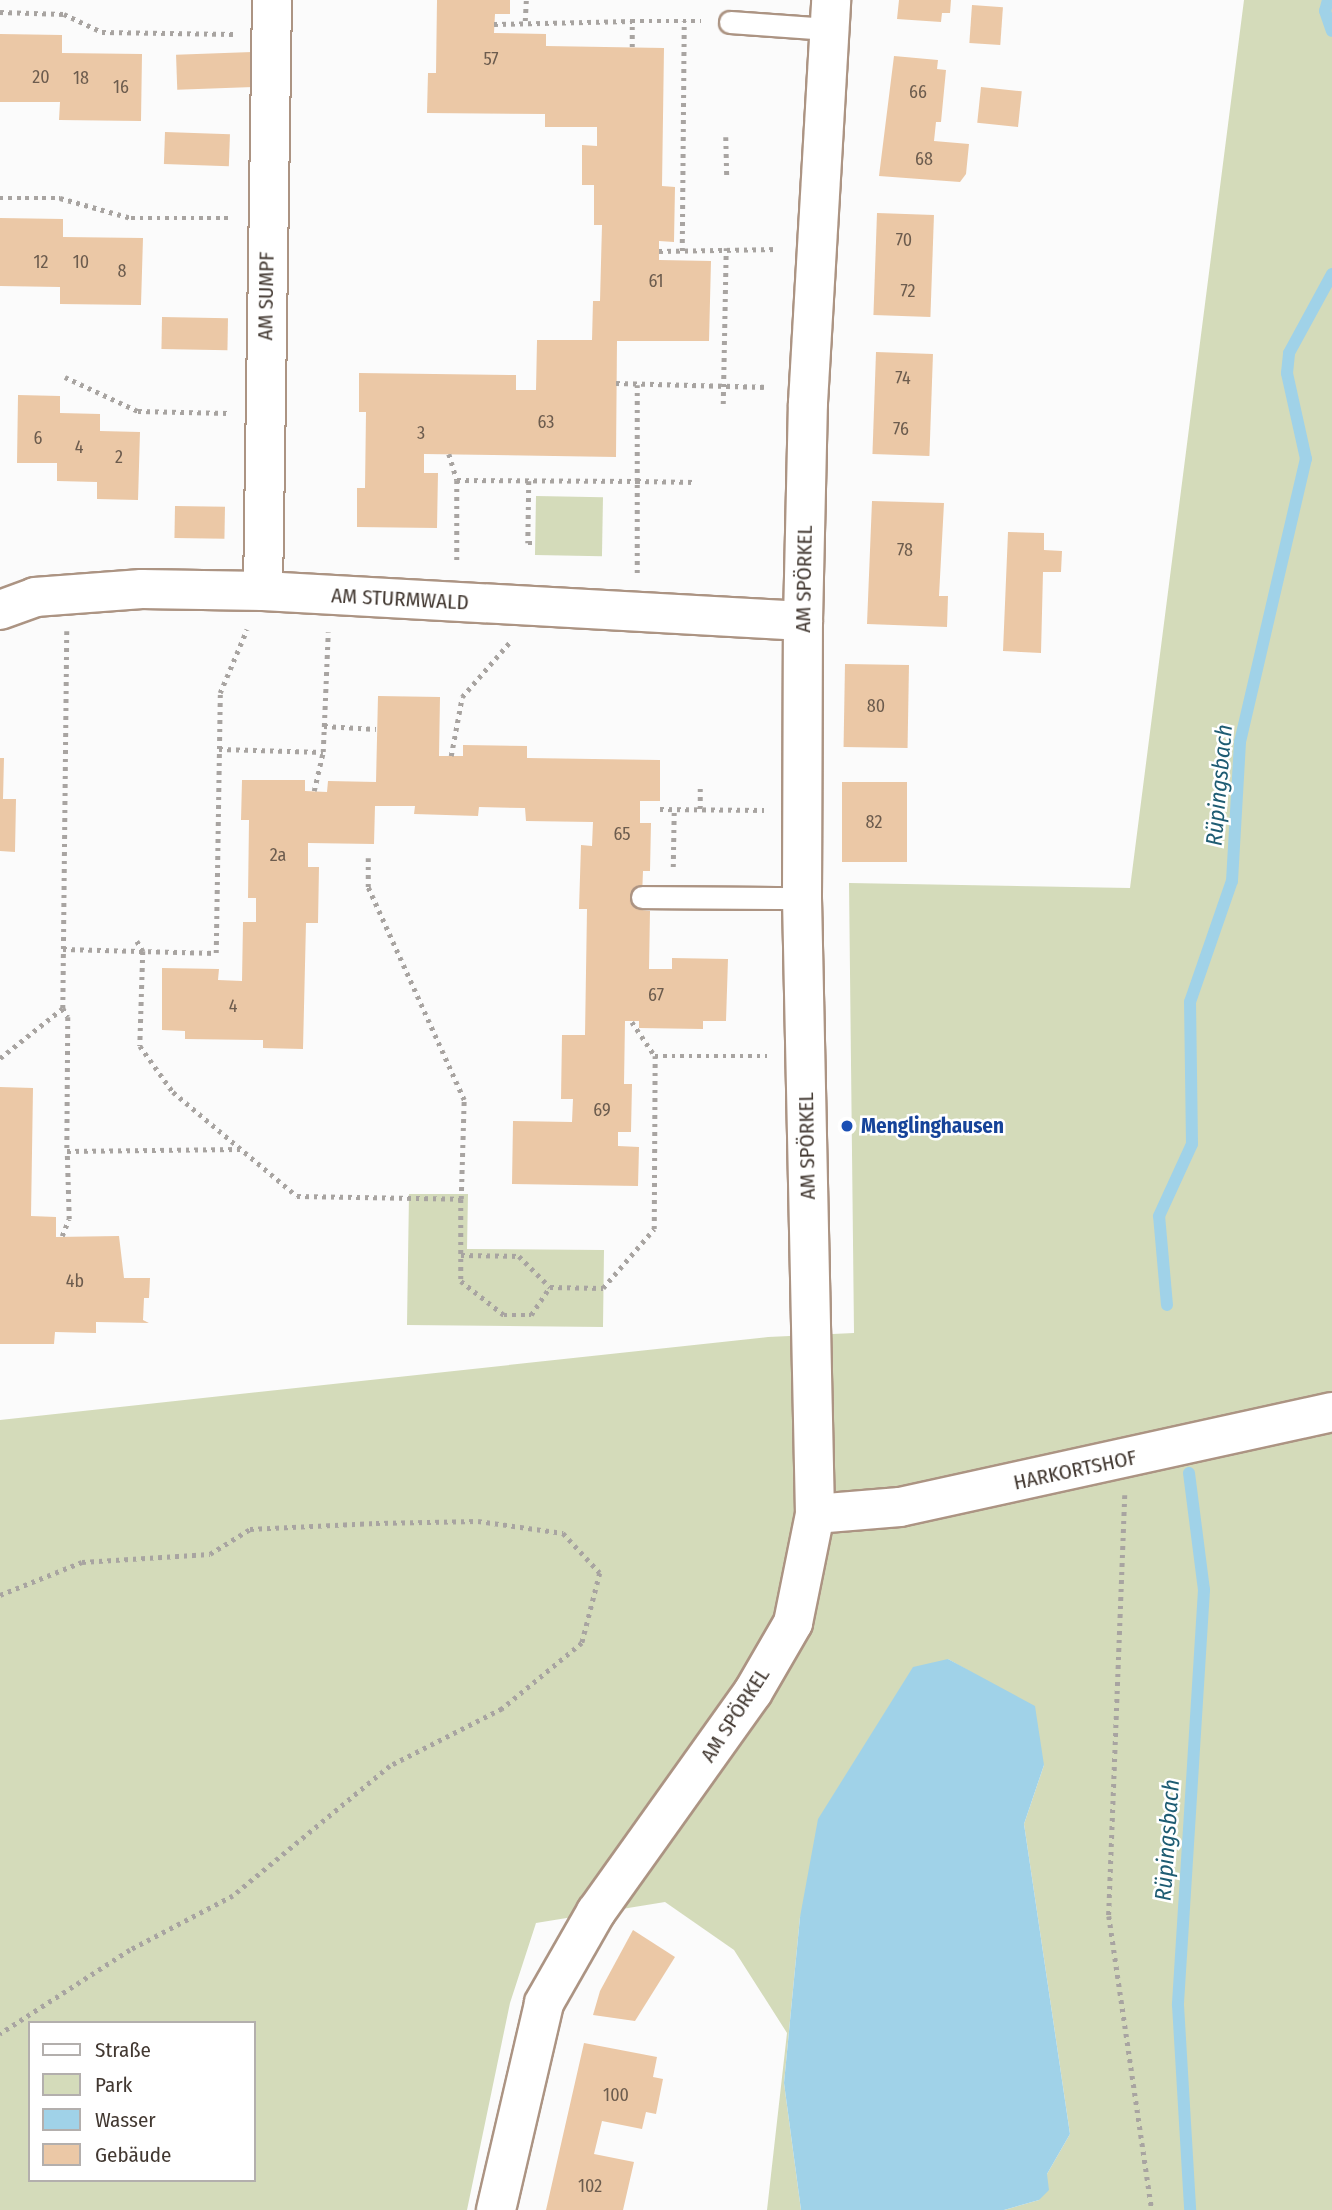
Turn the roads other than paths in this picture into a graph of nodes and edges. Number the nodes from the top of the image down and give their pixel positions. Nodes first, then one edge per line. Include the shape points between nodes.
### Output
1 (829, 14) edge
2 (272, 17) edge
3 (730, 22) road end
4 (263, 591) junction
5 (0, 610) edge
6 (803, 621) junction
7 (642, 897) dead end
8 (802, 898) junction
9 (1332, 1412) edge
10 (815, 1514) junction
11 (496, 2210) edge

1 - 3 lane
1 - 6 street, AM SPÖRKEL via 809,387
2 - 4 street, AM SUMPF
4 - 5 street, AM STURMWALD via 68,593 35,597
4 - 6 street, AM STURMWALD
6 - 8 street, AM SPÖRKEL
7 - 8 lane
8 - 10 street, AM SPÖRKEL
9 - 10 street, HARKORTSHOF via 900,1507
10 - 11 street, AM SPÖRKEL via 793,1623 754,1692 596,1912 544,2003

